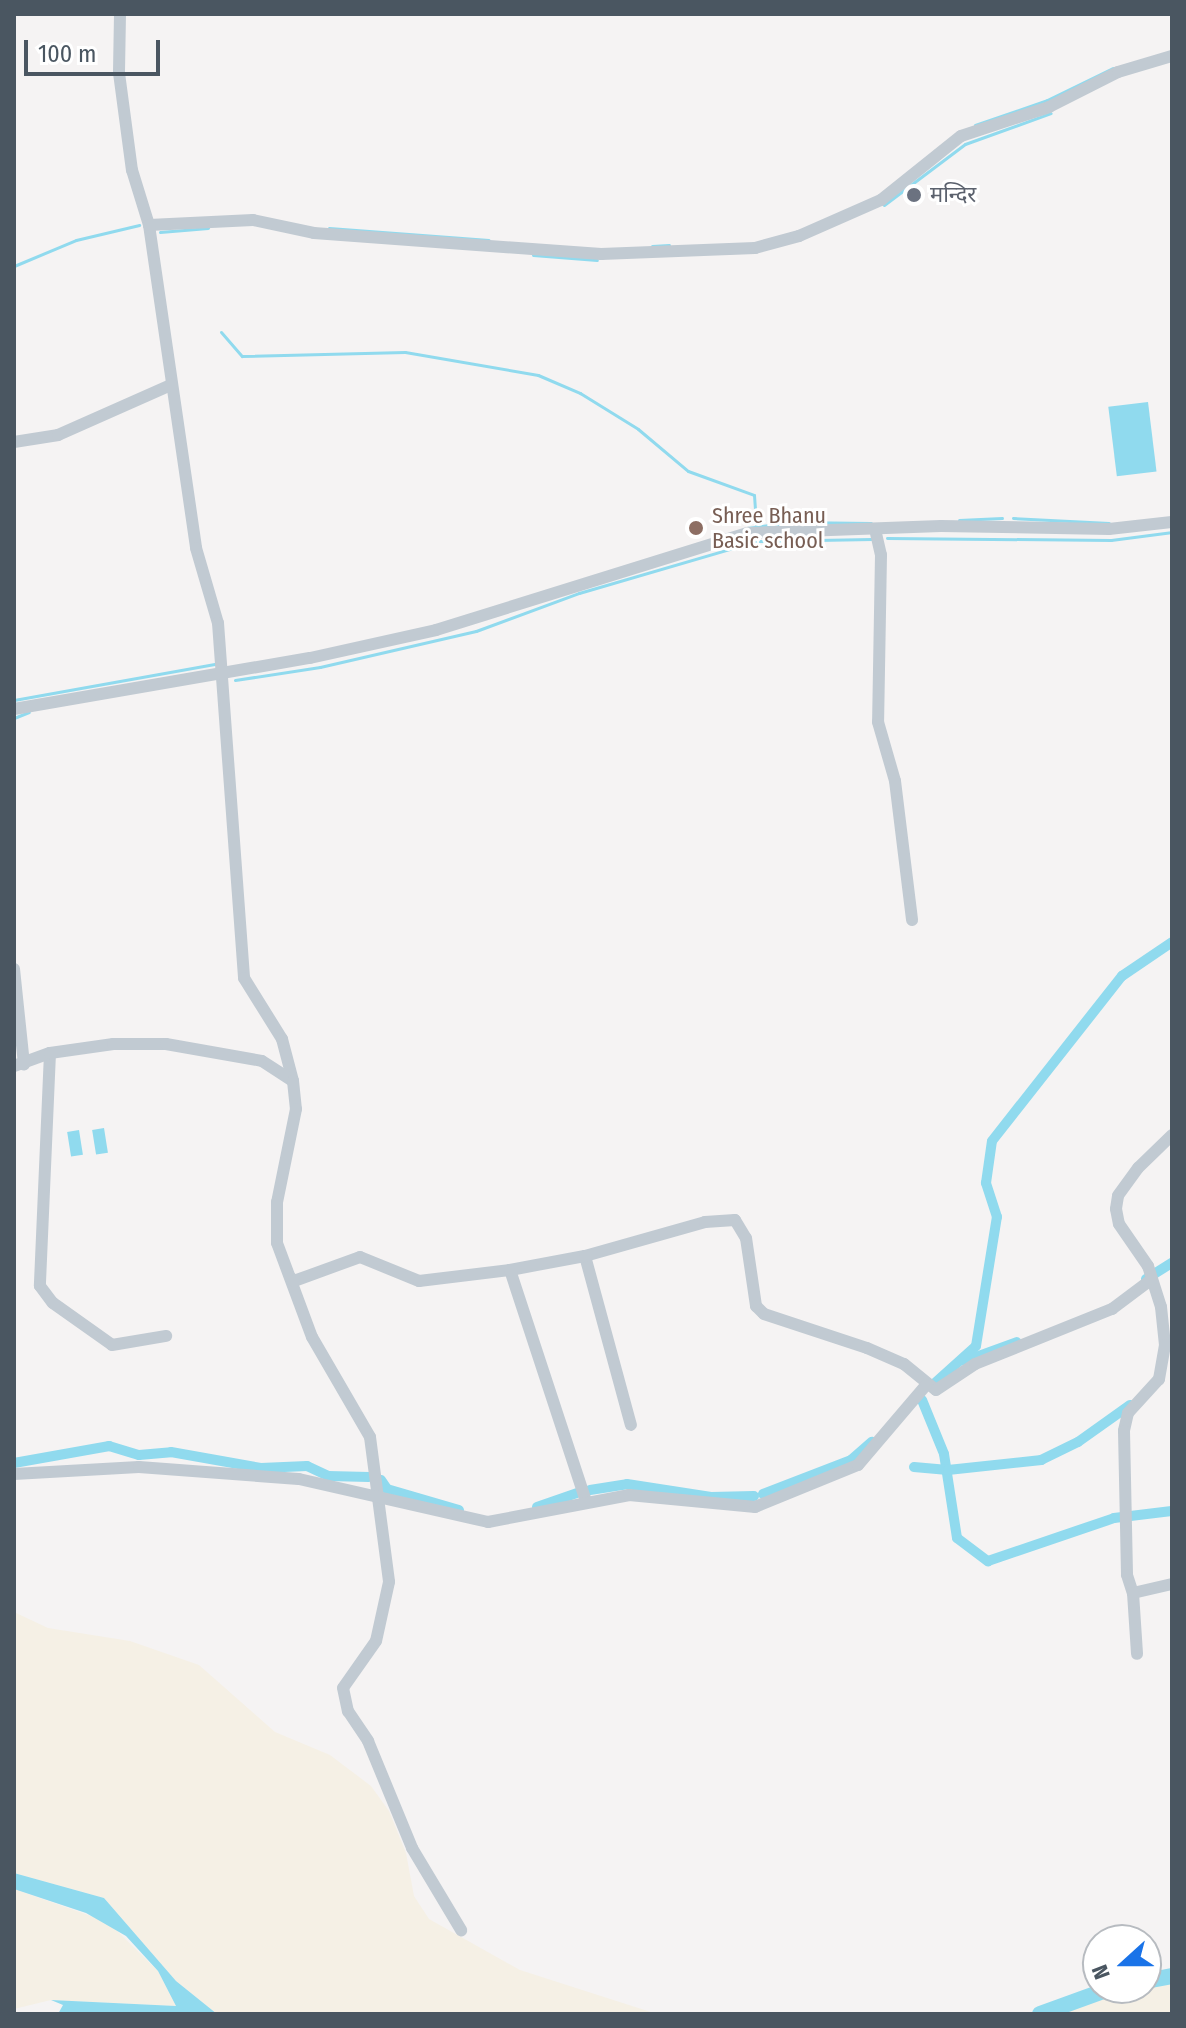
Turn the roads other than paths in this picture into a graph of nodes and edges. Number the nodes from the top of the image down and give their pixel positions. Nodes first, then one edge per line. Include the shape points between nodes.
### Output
1 (120, 14) edge
2 (1172, 56) edge
3 (149, 225) junction
4 (171, 385) junction
5 (14, 442) edge
6 (1172, 522) edge
7 (875, 529) junction
8 (223, 673) junction
9 (14, 709) edge
10 (912, 920) dead end
11 (14, 969) edge
12 (50, 1053) junction
13 (19, 1065) edge
14 (293, 1081) junction
15 (1172, 1135) edge
16 (585, 1256) junction
17 (510, 1270) junction
18 (291, 1278) junction
19 (1152, 1286) junction
20 (166, 1336) dead end
21 (926, 1385) junction
22 (631, 1425) dead end
23 (14, 1474) edge
24 (379, 1494) junction
25 (586, 1501) junction
26 (1172, 1584) edge
27 (1133, 1593) junction
28 (1137, 1654) dead end
29 (461, 1930) dead end

1 - 3 street via 123,113 132,170
2 - 3 street via 1118,72 1049,107 961,136 881,200 799,236 755,248 601,254 314,233 253,220
3 - 4 street
4 - 5 street via 58,435
4 - 8 street via 196,548 218,623
6 - 7 street via 1109,529
7 - 8 street via 748,533 436,630
7 - 10 street via 881,555 878,722 895,781
8 - 9 street
8 - 14 street via 244,978 282,1039
11 - 13 street
12 - 13 street
12 - 14 street via 113,1044 166,1044 262,1061
12 - 20 street via 40,1286 53,1303 112,1345
14 - 18 street via 296,1109 276,1225 281,1259
15 - 19 street via 1138,1168 1118,1196 1116,1209
16 - 17 street
16 - 21 street via 665,1231 735,1220 746,1238 756,1306 764,1314 892,1359
16 - 22 street
17 - 18 street via 419,1281 360,1257
17 - 25 street
18 - 24 street via 312,1337 370,1437
19 - 21 street via 1093,1318 975,1364 939,1390
19 - 27 street via 1165,1345 1159,1379 1128,1413 1124,1431 1125,1553
21 - 25 street via 858,1465 755,1507 629,1495
23 - 24 street via 78,1468 194,1470 299,1479
24 - 25 street via 488,1522
24 - 29 street via 389,1582 383,1623 343,1688 348,1711 368,1741 412,1848
26 - 27 street
27 - 28 street

